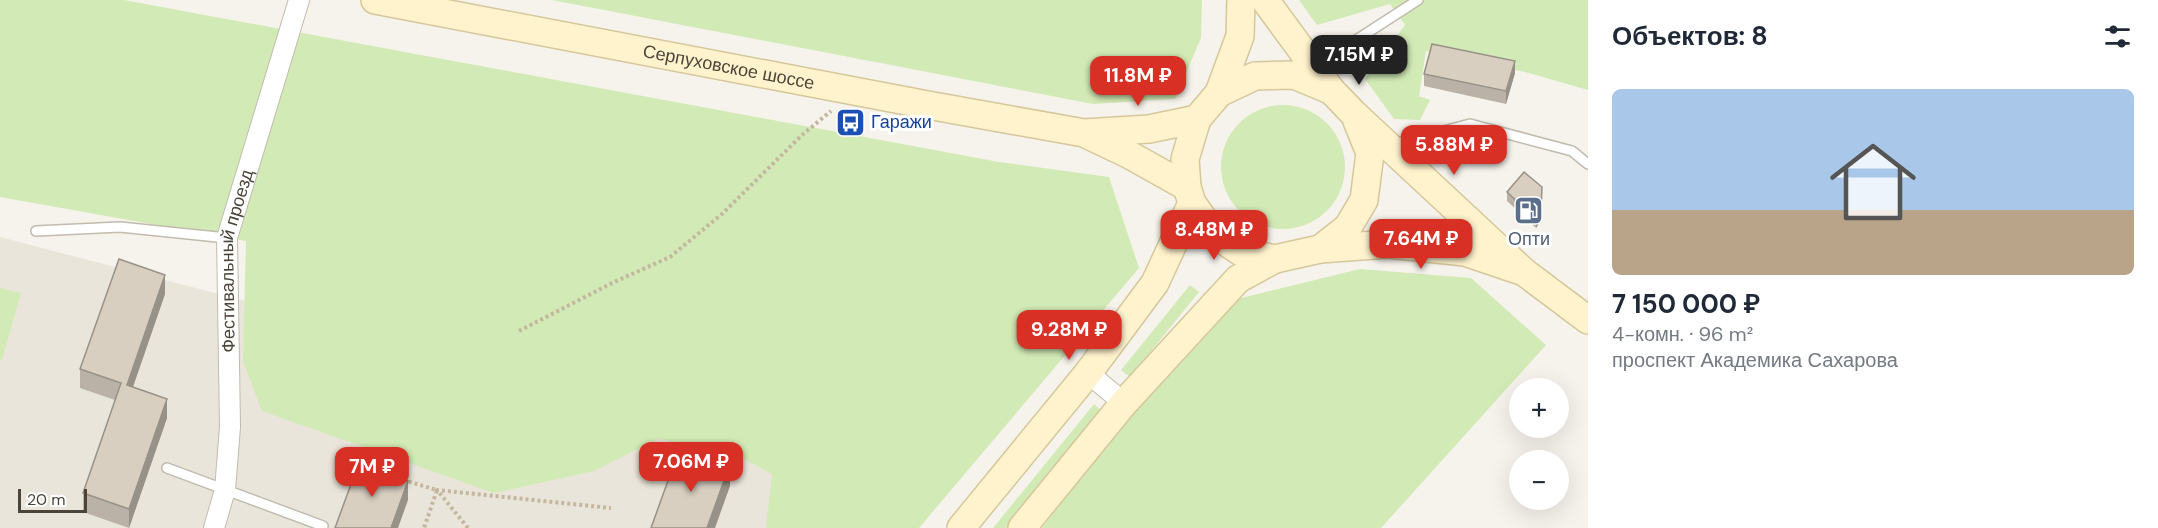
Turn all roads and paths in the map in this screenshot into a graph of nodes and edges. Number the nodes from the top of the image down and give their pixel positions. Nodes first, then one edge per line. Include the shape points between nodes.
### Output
1 (299, 0) edge
2 (375, 0) edge
3 (1241, 0) edge
4 (1265, 0) edge
5 (1418, 0) edge
6 (1314, 67) junction
7 (1331, 90) junction
8 (855, 92) junction
9 (1220, 93) junction
10 (1354, 114) junction
11 (1197, 119) junction
12 (1084, 133) junction
13 (1388, 146) junction
14 (1588, 164) edge
15 (1189, 195) junction
16 (36, 231) dead end
17 (227, 238) junction
18 (1320, 249) junction
19 (1275, 259) junction
20 (1524, 272) junction
21 (1588, 320) edge
22 (519, 331) dead end
23 (1088, 373) junction
24 (1124, 403) junction
25 (345, 461) dead end
26 (167, 468) dead end
27 (368, 468) edge
28 (402, 479) edge
29 (225, 490) junction
30 (437, 490) junction
31 (611, 508) dead end
32 (323, 526) dead end
33 (214, 528) edge
34 (424, 528) edge
35 (468, 528) edge
36 (961, 528) edge
37 (1022, 528) edge

1 - 17 street, Фестивальный проезд
2 - 8 main road, Серпуховское шоссе
3 - 9 main road via 1240,36
4 - 6 main road
5 - 6 lane
6 - 7 main road
7 - 9 main road via 1294,75 1284,75 1254,76
7 - 10 main road
8 - 12 main road, Серпуховское шоссе
8 - 22 path via 802,135 722,214 670,257
9 - 11 main road
10 - 13 main road
10 - 18 main road via 1370,153 1364,200 1348,227
11 - 12 main road via 1149,129
11 - 15 main road via 1185,159
12 - 15 main road via 1137,158
13 - 14 lane via 1470,124 1572,151
13 - 20 main road
15 - 19 main road via 1214,234 1241,252
15 - 23 main road via 1155,283
16 - 17 lane via 120,226
17 - 29 street, Фестивальный проезд via 230,426
18 - 19 main road
18 - 20 main road via 1388,244 1465,252
19 - 24 main road via 1238,279
20 - 21 main road
23 - 24 street
23 - 36 main road
24 - 37 main road
25 - 27 path
26 - 29 lane
28 - 30 path
29 - 32 lane
29 - 33 street, Фестивальный проезд
30 - 31 path
30 - 34 path
30 - 35 path

